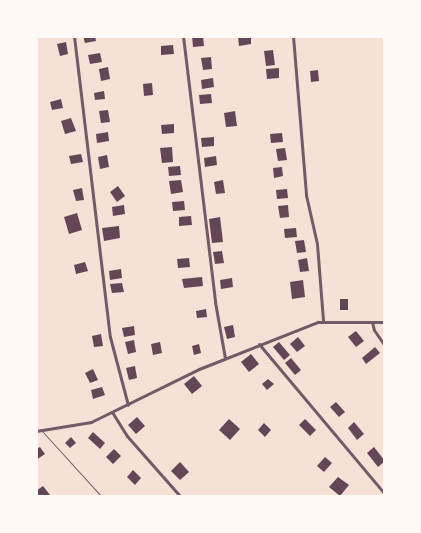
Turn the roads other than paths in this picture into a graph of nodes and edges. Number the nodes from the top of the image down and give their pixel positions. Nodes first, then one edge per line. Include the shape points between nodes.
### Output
1 (74, 36) edge
2 (183, 36) edge
3 (293, 36) edge
4 (323, 321) junction
5 (372, 322) junction
6 (385, 322) edge
7 (259, 344) junction
8 (385, 346) edge
9 (225, 358) junction
10 (128, 405) junction
11 (112, 412) junction
12 (41, 430) junction
13 (36, 431) edge
14 (385, 494) edge
15 (102, 497) edge
16 (182, 497) edge

1 - 10 street via 110,337
2 - 9 street
3 - 4 street via 306,194 317,244
4 - 5 street
4 - 7 street
5 - 6 street
5 - 8 street
7 - 9 street
7 - 14 street
9 - 10 street
10 - 11 street
11 - 12 street via 91,422
11 - 16 street via 127,436
12 - 13 street
12 - 15 lane

